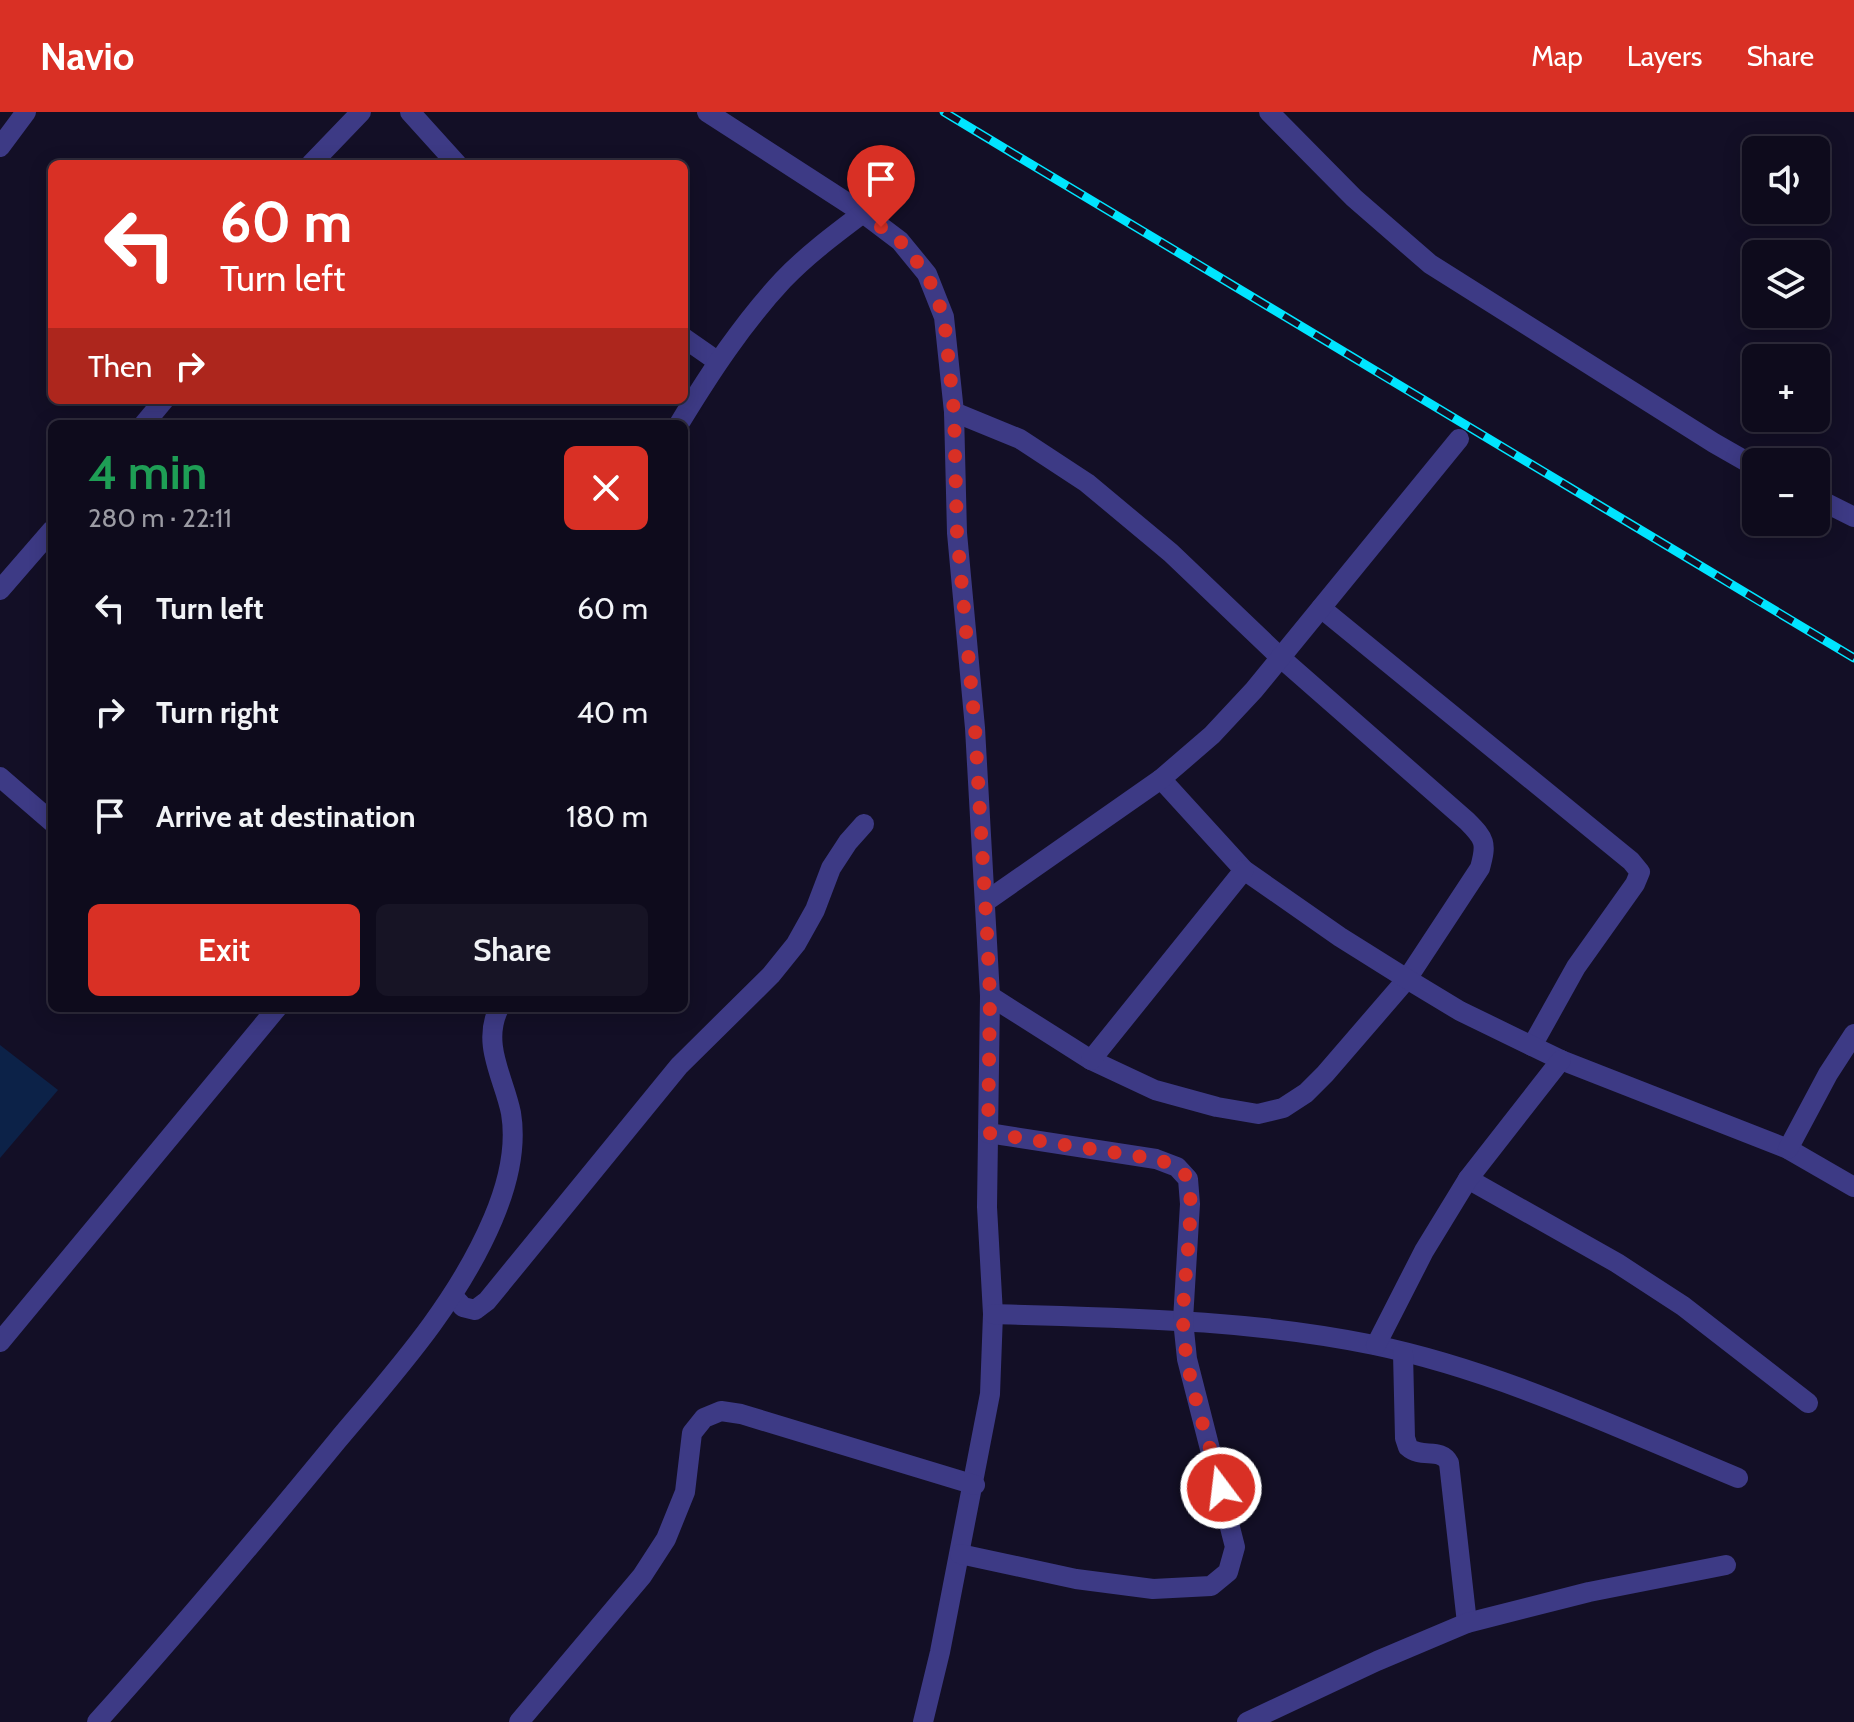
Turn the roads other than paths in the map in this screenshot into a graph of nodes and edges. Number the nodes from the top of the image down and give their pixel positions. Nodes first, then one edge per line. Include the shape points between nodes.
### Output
1 (26, 112) edge
2 (361, 112) edge
3 (410, 112) edge
4 (707, 112) edge
5 (1269, 112) edge
6 (0, 147) edge
7 (315, 160) edge
8 (453, 160) edge
9 (863, 213) junction
10 (688, 341) edge
11 (717, 361) junction
12 (161, 404) edge
13 (954, 412) junction
14 (147, 420) edge
15 (681, 420) edge
16 (1459, 439) dead end
17 (1742, 459) edge
18 (1830, 505) edge
19 (1854, 517) edge
20 (48, 535) edge
21 (0, 590) edge
22 (1321, 608) junction
23 (1281, 658) junction
24 (0, 777) edge
25 (1161, 779) junction
26 (48, 819) edge
27 (864, 824) dead end
28 (1244, 870) junction
29 (985, 902) junction
30 (1407, 979) junction
31 (990, 996) junction
32 (264, 1012) edge
33 (497, 1012) edge
34 (1854, 1034) edge
35 (1532, 1046) junction
36 (1091, 1060) junction
37 (1561, 1060) junction
38 (988, 1133) junction
39 (1788, 1149) junction
40 (1468, 1179) junction
41 (1854, 1187) edge
42 (453, 1296) junction
43 (993, 1314) junction
44 (1183, 1320) junction
45 (0, 1342) edge
46 (1376, 1345) junction
47 (1403, 1353) junction
48 (1808, 1403) dead end
49 (1738, 1478) dead end
50 (975, 1485) junction
51 (960, 1554) junction
52 (1726, 1565) dead end
53 (1467, 1623) junction
54 (97, 1722) edge
55 (519, 1722) edge
56 (923, 1722) edge
57 (1247, 1722) edge

1 - 6 street
2 - 7 street
3 - 8 street
4 - 9 street
5 - 17 street via 1354,198 1430,264
9 - 11 street via 783,280
9 - 13 street via 900,241 927,274 944,317
10 - 11 street
11 - 15 street
12 - 14 street
13 - 23 street via 1020,439 1087,483 1171,553
13 - 29 street via 957,533
16 - 22 street
18 - 19 street
20 - 21 street
22 - 23 street
22 - 35 street via 1640,872 1576,967
23 - 25 street via 1212,735
23 - 30 street via 1482,835 1480,868
24 - 26 street
25 - 28 street
25 - 29 street
27 - 42 street via 831,868 796,944 771,975 679,1066 487,1301 475,1310
28 - 30 street
28 - 36 street
29 - 31 street
30 - 35 street
30 - 36 street via 1325,1074 1283,1108 1258,1114 1217,1107 1155,1090
31 - 36 street
31 - 38 street
32 - 45 street
33 - 42 street via 493,1058 511,1114 511,1167 493,1220
34 - 39 street
35 - 37 street
37 - 39 street
37 - 40 street
38 - 43 street
38 - 44 street via 1156,1159 1177,1167 1188,1179 1190,1204
39 - 41 street
40 - 46 street
40 - 48 street via 1683,1306
42 - 54 street via 249,1550
43 - 44 street
43 - 50 street via 990,1394
44 - 46 street via 1256,1325
44 - 51 street via 1197,1404 1235,1547 1228,1572 1211,1586 1153,1589
46 - 47 street
47 - 49 street via 1487,1377
47 - 53 street via 1408,1447 1441,1454 1449,1463
50 - 51 street
50 - 55 street via 741,1414 721,1411 704,1418 692,1433 685,1492 666,1539 642,1576
51 - 56 street
52 - 53 street
53 - 57 street

